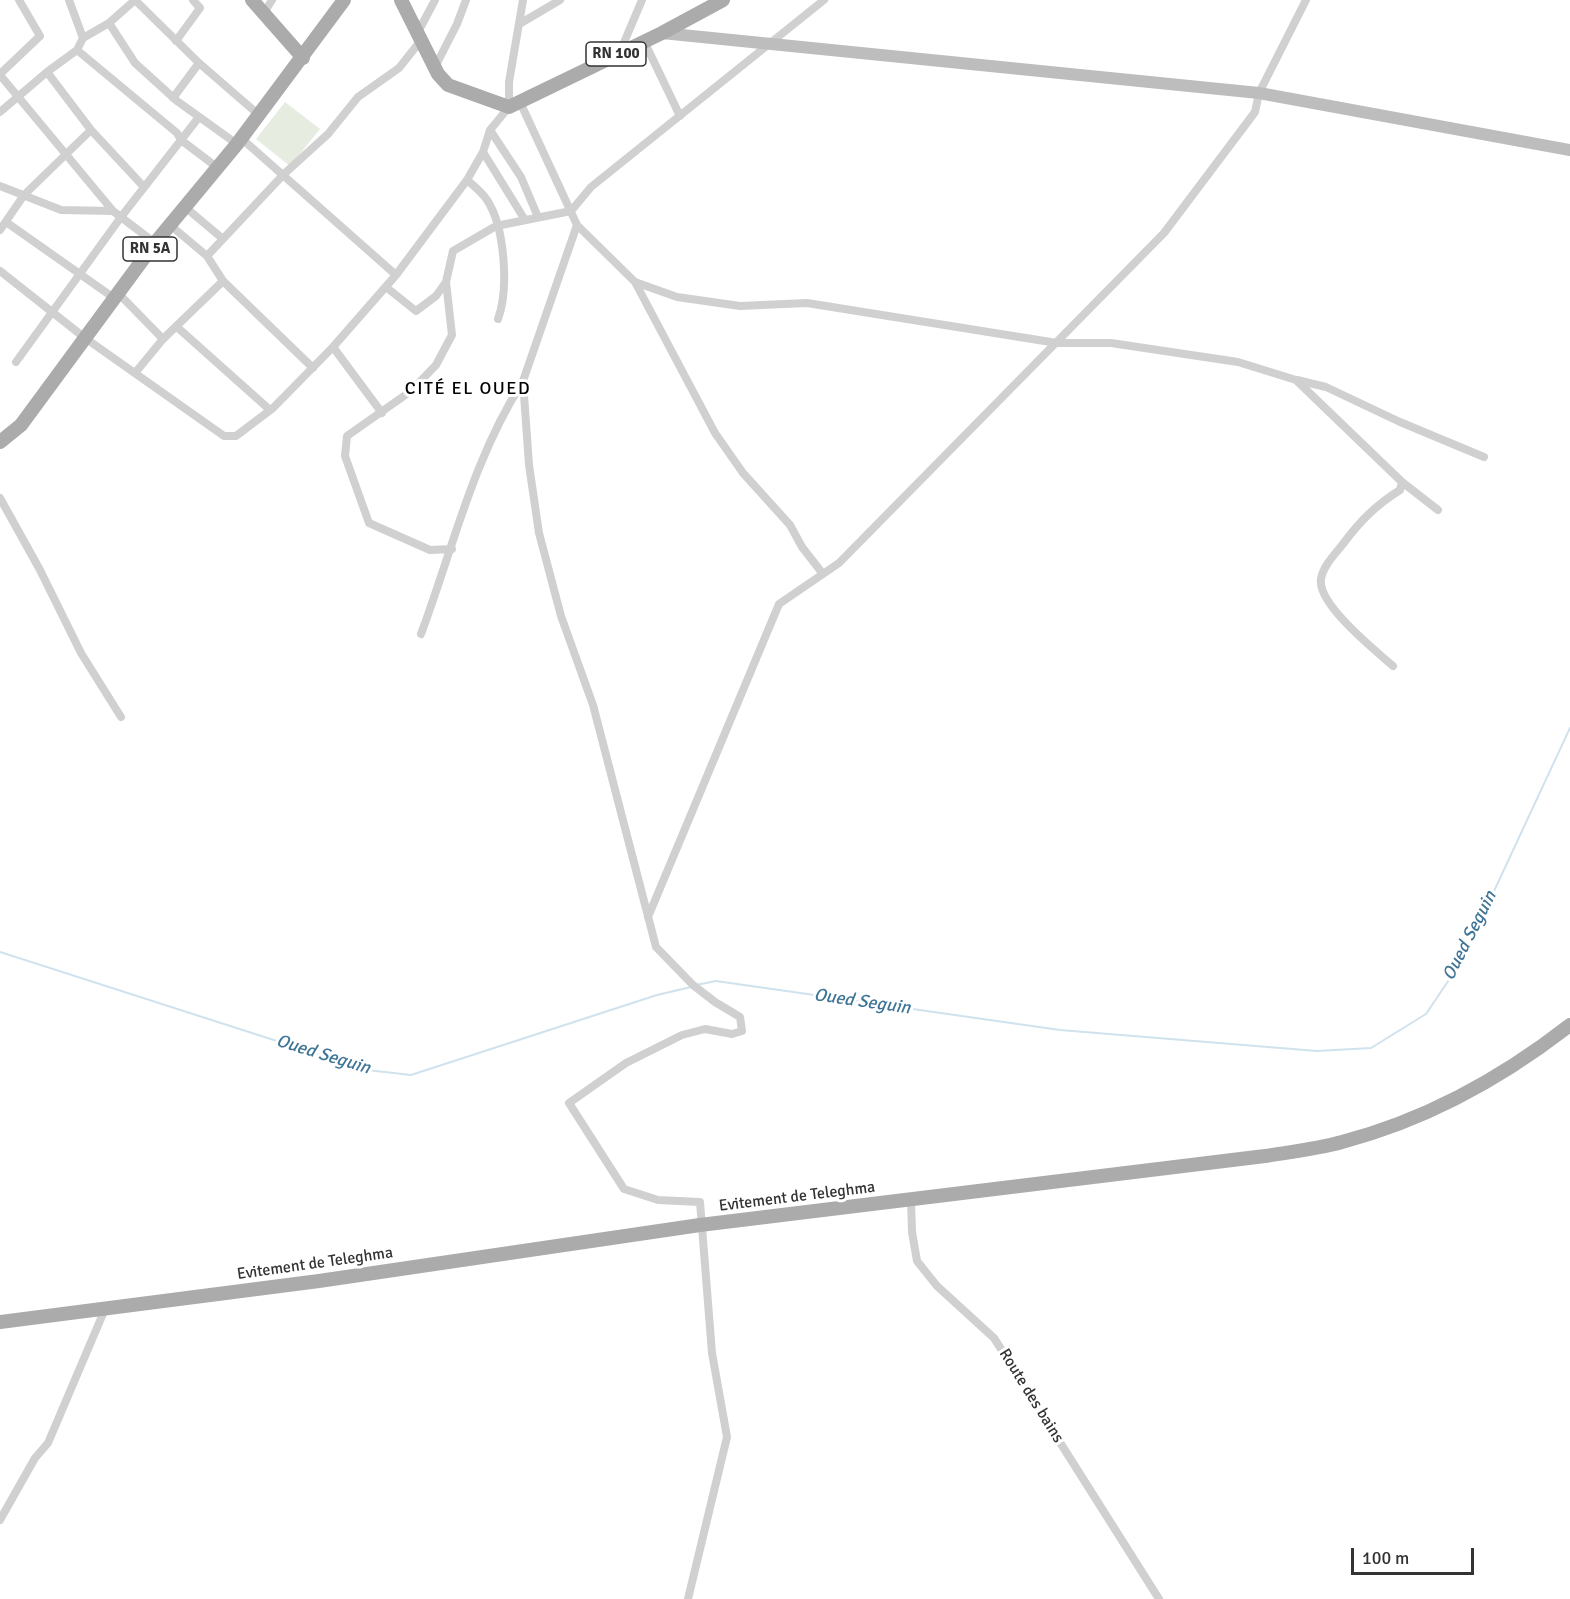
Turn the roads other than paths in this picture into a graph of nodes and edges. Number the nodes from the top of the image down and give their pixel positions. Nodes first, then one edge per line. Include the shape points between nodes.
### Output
1 (19, 0) edge
2 (69, 0) edge
3 (135, 0) edge
4 (194, 0) edge
5 (252, 0) edge
6 (272, 0) edge
7 (344, 0) edge
8 (402, 0) edge
9 (435, 0) edge
10 (466, 0) edge
11 (523, 0) edge
12 (560, 0) edge
13 (642, 0) edge
14 (723, 0) edge
15 (824, 0) edge
16 (1306, 0) edge
17 (264, 13) junction
18 (109, 23) junction
19 (521, 23) junction
20 (662, 33) junction
21 (420, 35) junction
22 (83, 38) junction
23 (176, 41) junction
24 (644, 41) junction
25 (767, 44) junction
26 (77, 50) junction
27 (620, 52) junction
28 (303, 58) junction
29 (199, 63) junction
30 (435, 67) junction
31 (47, 72) junction
32 (0, 74) edge
33 (1259, 93) junction
34 (17, 96) junction
35 (173, 98) junction
36 (515, 104) junction
37 (0, 112) edge
38 (259, 115) junction
39 (680, 116) junction
40 (199, 117) junction
41 (91, 130) junction
42 (490, 130) junction
43 (181, 140) junction
44 (239, 141) junction
45 (1570, 150) edge
46 (483, 152) junction
47 (68, 155) junction
48 (218, 168) junction
49 (284, 174) junction
50 (467, 180) junction
51 (0, 186) edge
52 (144, 187) junction
53 (24, 195) junction
54 (185, 207) junction
55 (571, 211) junction
56 (117, 214) junction
57 (538, 217) junction
58 (525, 220) junction
59 (2, 225) edge
60 (170, 225) junction
61 (577, 225) junction
62 (496, 226) junction
63 (223, 239) junction
64 (155, 243) junction
65 (207, 256) junction
66 (0, 271) edge
67 (396, 275) junction
68 (80, 276) junction
69 (223, 281) junction
70 (446, 282) junction
71 (634, 282) junction
72 (386, 287) junction
73 (116, 296) junction
74 (53, 313) junction
75 (498, 319) dead end
76 (177, 327) junction
77 (85, 338) junction
78 (163, 339) junction
79 (1057, 343) junction
80 (333, 347) junction
81 (16, 362) dead end
82 (313, 368) junction
83 (135, 373) junction
84 (1296, 380) junction
85 (523, 381) junction
86 (270, 410) junction
87 (382, 413) junction
88 (0, 442) edge
89 (1484, 457) dead end
90 (1402, 482) junction
91 (0, 498) edge
92 (1438, 510) dead end
93 (452, 549) junction
94 (823, 574) junction
95 (421, 634) dead end
96 (1393, 666) dead end
97 (121, 717) dead end
98 (648, 917) junction
99 (1570, 1025) edge
100 (911, 1199) junction
101 (700, 1226) junction
102 (105, 1309) junction
103 (0, 1322) edge
104 (0, 1520) edge
105 (688, 1599) edge
106 (1159, 1599) edge

1 - 32 street via 40,36
2 - 22 street
3 - 18 street
3 - 23 street
4 - 23 street via 200,8
5 - 17 main road
6 - 17 street
7 - 28 main road
8 - 21 main road
9 - 21 street
10 - 30 street
11 - 19 street
12 - 19 street
13 - 27 street
14 - 20 main road, RN 100
15 - 25 street
16 - 33 street
17 - 28 main road
18 - 22 street
18 - 35 street via 135,63
19 - 36 street via 509,82
20 - 24 main road, RN 100
20 - 25 main road
21 - 30 main road
21 - 49 street via 399,68 358,97 328,134
22 - 26 street
23 - 29 street
24 - 27 main road, RN 100
24 - 39 street
25 - 33 main road
25 - 39 street
26 - 31 street
26 - 43 street
27 - 36 main road, RN 100
28 - 38 main road, RN 5A
29 - 35 street
29 - 38 street
30 - 36 main road via 448,85
31 - 34 street
31 - 41 street
32 - 34 street
33 - 45 main road
33 - 79 street via 1255,112 1164,233
34 - 37 street
34 - 47 street
35 - 40 street
36 - 42 street
36 - 55 street
38 - 44 main road, RN 5A
39 - 55 street via 591,187
40 - 43 street
40 - 44 street
41 - 47 street
41 - 52 street
42 - 46 street
42 - 57 street via 516,168
43 - 48 street
43 - 52 street
44 - 48 main road, RN 5A
44 - 49 street
46 - 50 street
46 - 58 street
47 - 53 street
47 - 56 street
48 - 54 main road, RN 5A
49 - 63 street
49 - 67 street
50 - 62 street via 488,201
50 - 67 street
51 - 53 street
52 - 56 street
53 - 56 street via 61,210
53 - 59 street
54 - 60 main road, RN 5A
54 - 63 street
55 - 57 street
55 - 61 street
56 - 64 street
56 - 68 street
57 - 58 street
58 - 62 street
59 - 68 street
60 - 64 main road, RN 5A
60 - 65 street
61 - 71 street
61 - 85 street
62 - 70 street via 453,251
62 - 75 street via 505,276
63 - 65 street
64 - 73 main road, RN 5A
65 - 69 street
66 - 74 street
67 - 72 street
68 - 73 street
68 - 74 street
69 - 76 street
69 - 82 street
70 - 72 street via 436,296 416,311
70 - 87 street via 452,335 436,365
71 - 79 street via 677,297 740,306 807,303
71 - 94 street via 715,433 743,473 790,525 801,547
72 - 80 street
73 - 77 main road, RN 5A
73 - 78 street
74 - 77 street
74 - 81 street
76 - 78 street
76 - 86 street
77 - 83 street
77 - 88 main road, RN 5A via 21,425
78 - 83 street
79 - 84 street via 1111,343 1238,362
79 - 94 street via 839,563
80 - 82 street
80 - 87 street
82 - 86 street
83 - 86 street via 229,437 236,436
84 - 89 street via 1326,387
84 - 90 street
85 - 93 street via 500,417 473,479
85 - 98 street via 539,533 561,616 593,705
87 - 93 street via 347,436 345,456 369,523 430,550
90 - 92 street
90 - 96 street via 1400,490 1375,506 1358,525 1324,569 1320,581 1324,594 1348,628
91 - 97 street via 81,653
93 - 95 street
94 - 98 street via 779,604
98 - 101 street via 656,947 715,1002 740,1017 742,1031 732,1034 705,1029 682,1035 626,1063 569,1103 624,1189 658,1200 700,1202
99 - 100 main road, Evitement de Teleghma via 1529,1057 1475,1090 1400,1124 1341,1142 1265,1156
100 - 101 main road, Evitement de Teleghma
100 - 106 street, Route des bains via 917,1261 937,1286 994,1338
101 - 102 main road, Evitement de Teleghma
101 - 105 street via 712,1353 728,1437
102 - 103 main road, Evitement de Teleghma
102 - 104 street via 48,1443 35,1458

